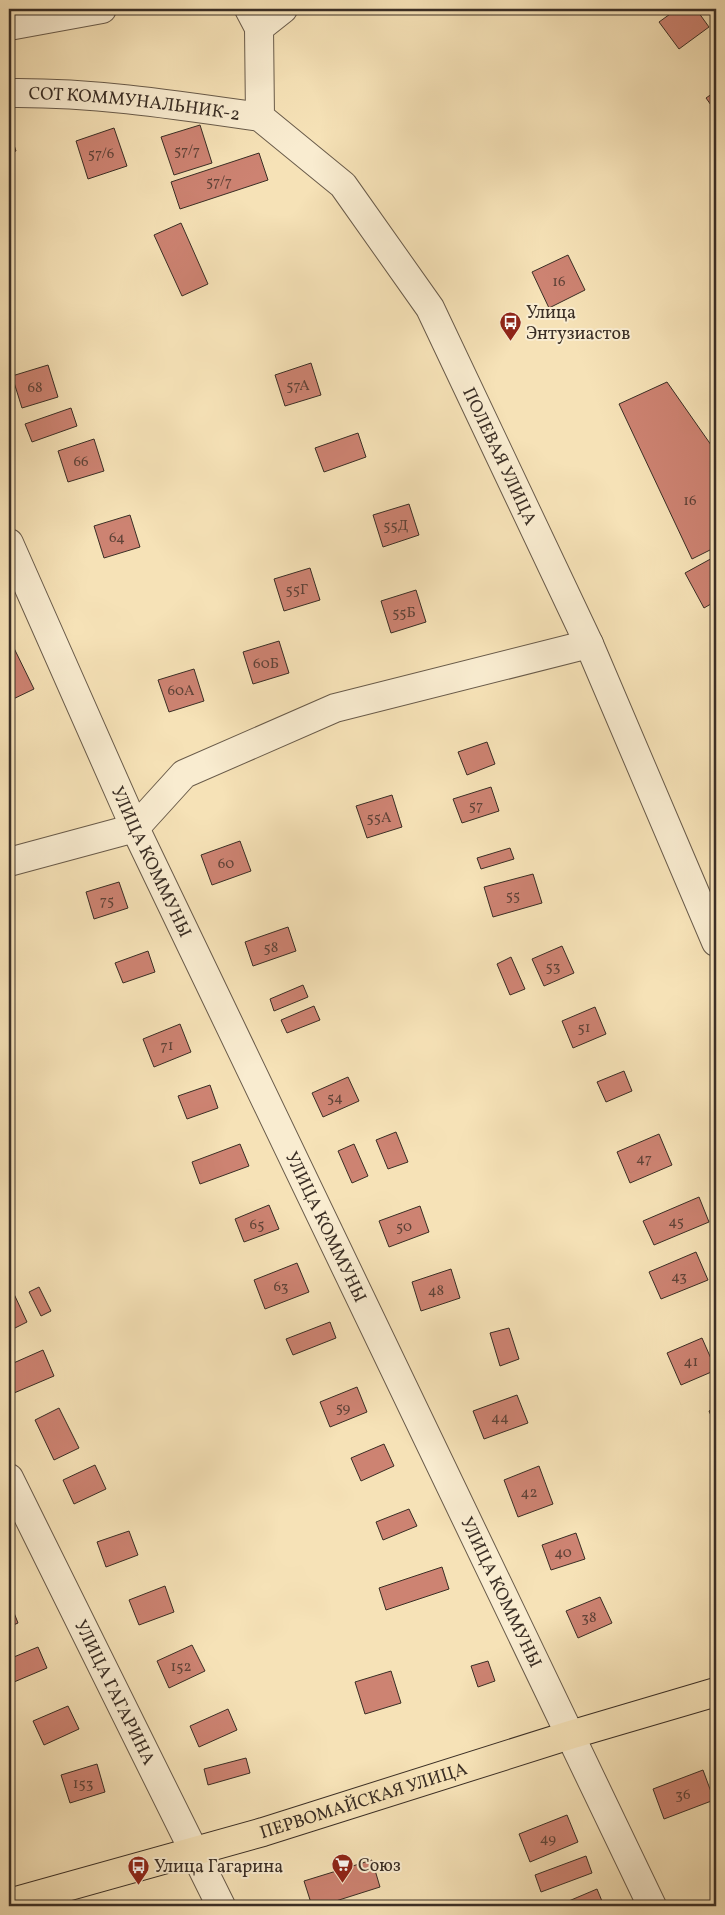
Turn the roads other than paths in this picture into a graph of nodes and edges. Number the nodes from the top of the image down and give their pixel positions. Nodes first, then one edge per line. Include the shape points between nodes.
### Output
1 (102, 9) edge
2 (283, 9) edge
3 (254, 18) edge
4 (9, 26) edge
5 (9, 93) edge
6 (260, 117) junction
7 (9, 543) edge
8 (590, 644) junction
9 (134, 828) junction
10 (9, 862) edge
11 (716, 942) edge
12 (9, 1478) edge
13 (716, 1692) edge
14 (570, 1735) junction
15 (193, 1851) junction
16 (9, 1904) edge
17 (221, 1906) edge
18 (652, 1906) edge

1 - 4 street
2 - 3 street
3 - 6 street
5 - 6 street, СОТ КОММУНАЛЬНИК-2 via 54,92
6 - 8 street, ПОЛЕВАЯ УЛИЦА via 343,185 430,308
7 - 9 street, УЛИЦА КОММУНЫ
8 - 9 street via 335,708 184,774
8 - 11 street, ПОЛЕВАЯ УЛИЦА
9 - 10 street
9 - 14 street, УЛИЦА КОММУНЫ
12 - 15 street, УЛИЦА ГАГАРИНА
13 - 14 main road, ПЕРВОМАЙСКАЯ УЛИЦА
14 - 15 main road, ПЕРВОМАЙСКАЯ УЛИЦА
14 - 18 street, УЛИЦА КОММУНЫ
15 - 16 main road, ПЕРВОМАЙСКАЯ УЛИЦА
15 - 17 street, УЛИЦА ГАГАРИНА

